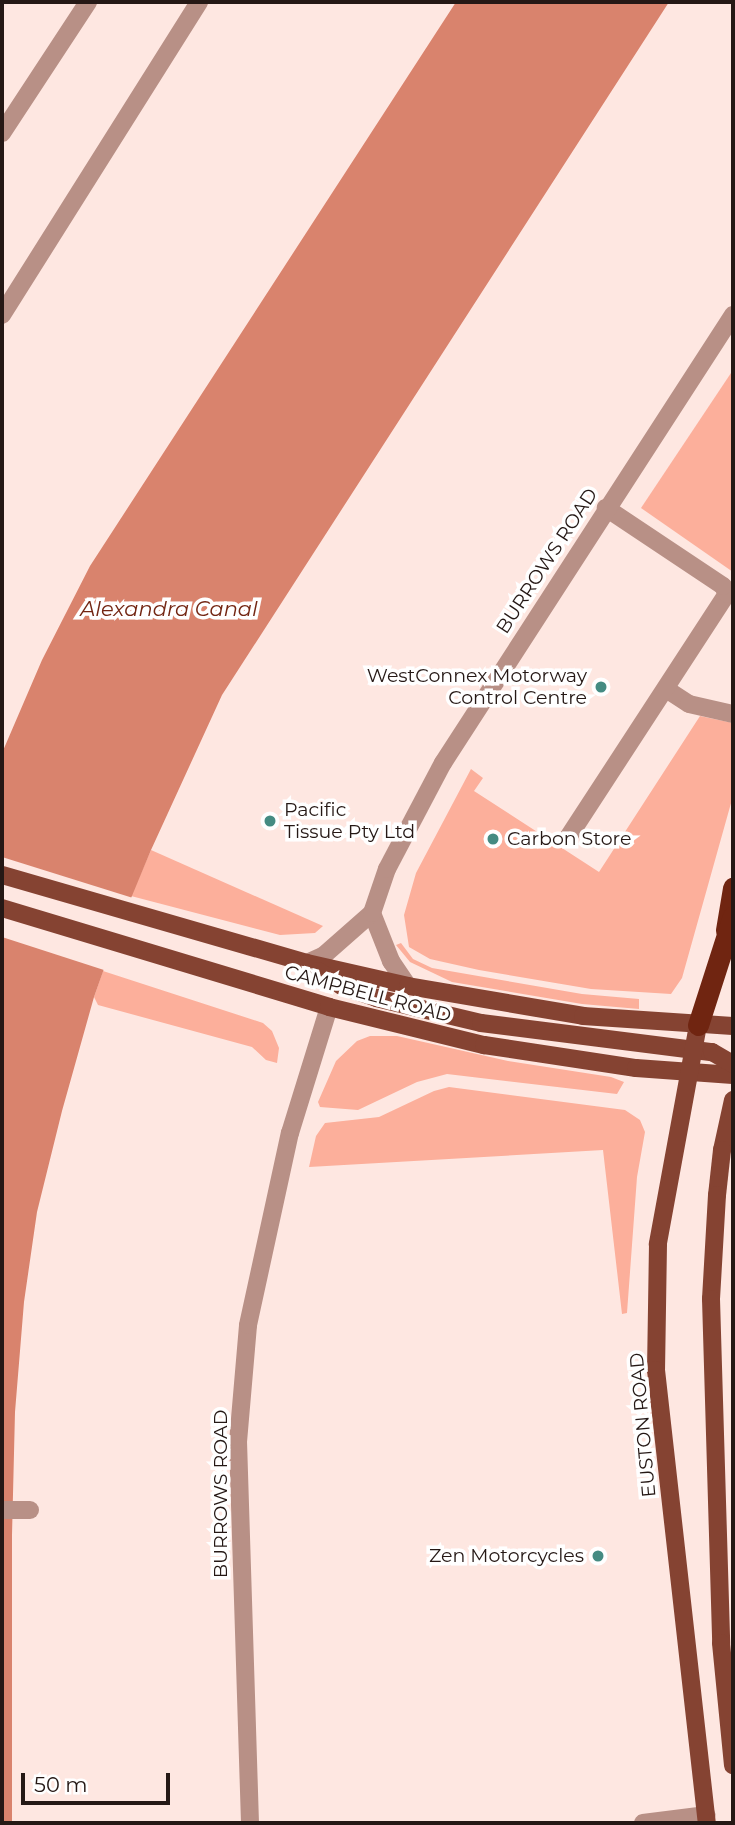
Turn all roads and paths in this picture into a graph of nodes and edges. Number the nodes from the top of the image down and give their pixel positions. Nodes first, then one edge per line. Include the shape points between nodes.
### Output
1 (88, 2) edge
2 (199, 2) edge
3 (2, 133) edge
4 (2, 314) edge
5 (733, 315) edge
6 (606, 508) junction
7 (666, 689) junction
8 (733, 714) edge
9 (569, 836) dead end
10 (2, 875) edge
11 (733, 888) edge
12 (2, 908) edge
13 (372, 913) junction
14 (733, 916) edge
15 (724, 943) junction
16 (307, 963) junction
17 (408, 986) junction
18 (329, 1007) junction
19 (698, 1026) junction
20 (733, 1026) edge
21 (693, 1050) junction
22 (733, 1064) edge
23 (688, 1073) junction
24 (733, 1075) edge
25 (733, 1100) edge
26 (728, 1144) edge
27 (2, 1510) edge
28 (30, 1510) dead end
29 (733, 1765) edge
30 (706, 1819) edge
31 (250, 1823) edge
32 (643, 1823) edge

1 - 3 street
2 - 4 street
5 - 6 street, BURROWS ROAD
6 - 7 street via 726,590 725,599
6 - 13 street, BURROWS ROAD via 443,763 387,869
7 - 8 street via 689,704
7 - 9 street
10 - 16 main road, CAMPBELL ROAD
11 - 15 highway
12 - 18 main road, CAMPBELL ROAD
13 - 16 street, BURROWS ROAD via 323,956
13 - 17 street via 391,961
14 - 15 highway
15 - 19 highway
16 - 17 main road, CAMPBELL ROAD
16 - 21 main road via 353,990 481,1023
17 - 19 main road, CAMPBELL ROAD via 583,1016
18 - 23 main road, CAMPBELL ROAD via 484,1045
18 - 31 street, BURROWS ROAD via 290,1133 248,1325 238,1442
19 - 20 main road, CAMPBELL ROAD
19 - 21 main road, EUSTON ROAD
21 - 22 main road via 712,1052
21 - 23 main road, EUSTON ROAD
23 - 24 main road, CAMPBELL ROAD
23 - 30 main road, EUSTON ROAD via 658,1244 656,1370
25 - 26 main road
26 - 29 main road via 712,1247 711,1299 721,1643
27 - 28 street
30 - 32 street

